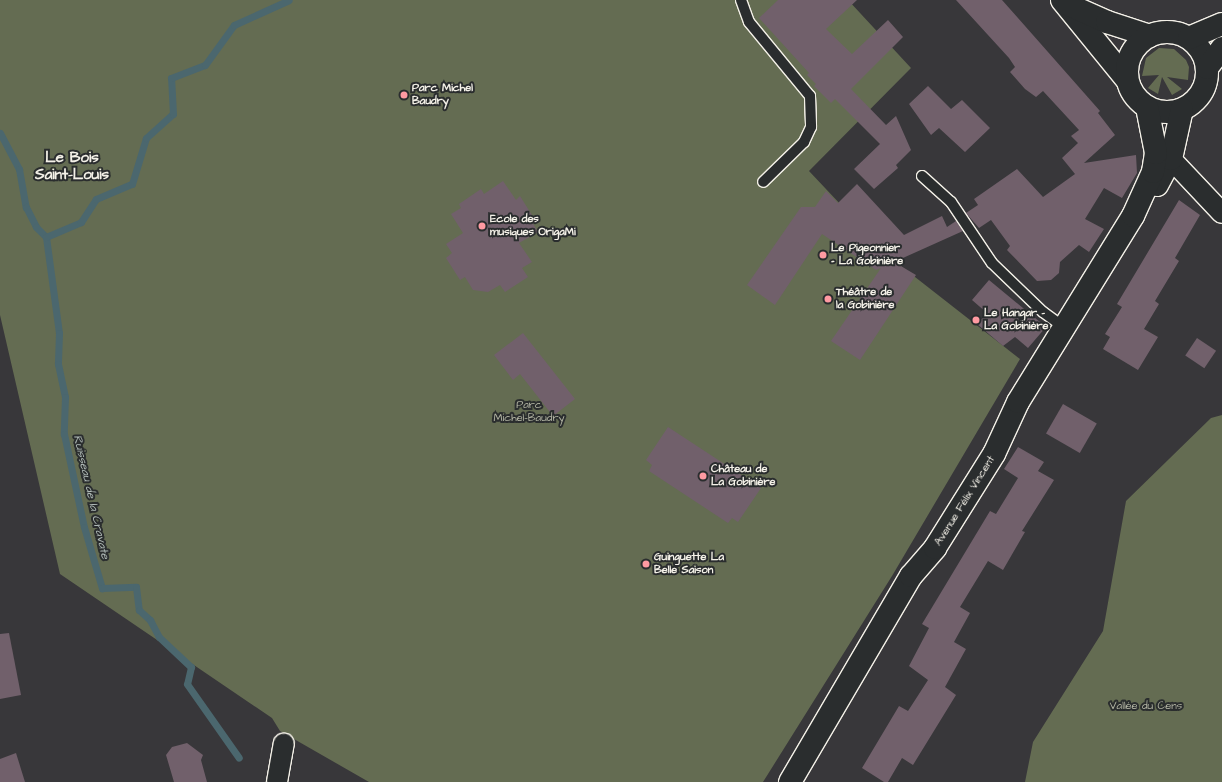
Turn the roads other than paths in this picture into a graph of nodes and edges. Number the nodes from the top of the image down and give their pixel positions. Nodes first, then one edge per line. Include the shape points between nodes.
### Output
1 (740, 0) edge
2 (1063, 1) edge
3 (1222, 24) edge
4 (1150, 36) junction
5 (1188, 38) junction
6 (1222, 48) edge
7 (1207, 68) junction
8 (1127, 80) junction
9 (1147, 107) junction
10 (1182, 109) junction
11 (1171, 158) junction
12 (922, 176) dead end
13 (763, 182) dead end
14 (1222, 213) edge
15 (1133, 216) junction
16 (1064, 327) junction
17 (284, 744) dead end
18 (277, 782) edge
19 (790, 782) edge

1 - 13 lane via 749,22 810,96 811,127 804,142
2 - 4 street via 1107,22
2 - 8 street
3 - 5 street
4 - 5 street via 1162,32 1176,33
4 - 8 street via 1139,43 1131,54
5 - 7 street via 1204,56
6 - 7 street
7 - 10 street via 1201,92
8 - 9 street via 1138,100
9 - 10 street via 1170,112
9 - 15 street, Avenue Félix Vincent via 1156,153 1153,172
10 - 11 street, Avenue Félix Vincent
11 - 14 street
11 - 15 street, Avenue Félix Vincent via 1156,189
12 - 16 lane via 951,202 992,263 1043,312
15 - 16 street, Avenue Félix Vincent
16 - 19 street, Avenue Félix Vincent via 1018,402 994,454 935,548 911,576
17 - 18 street

